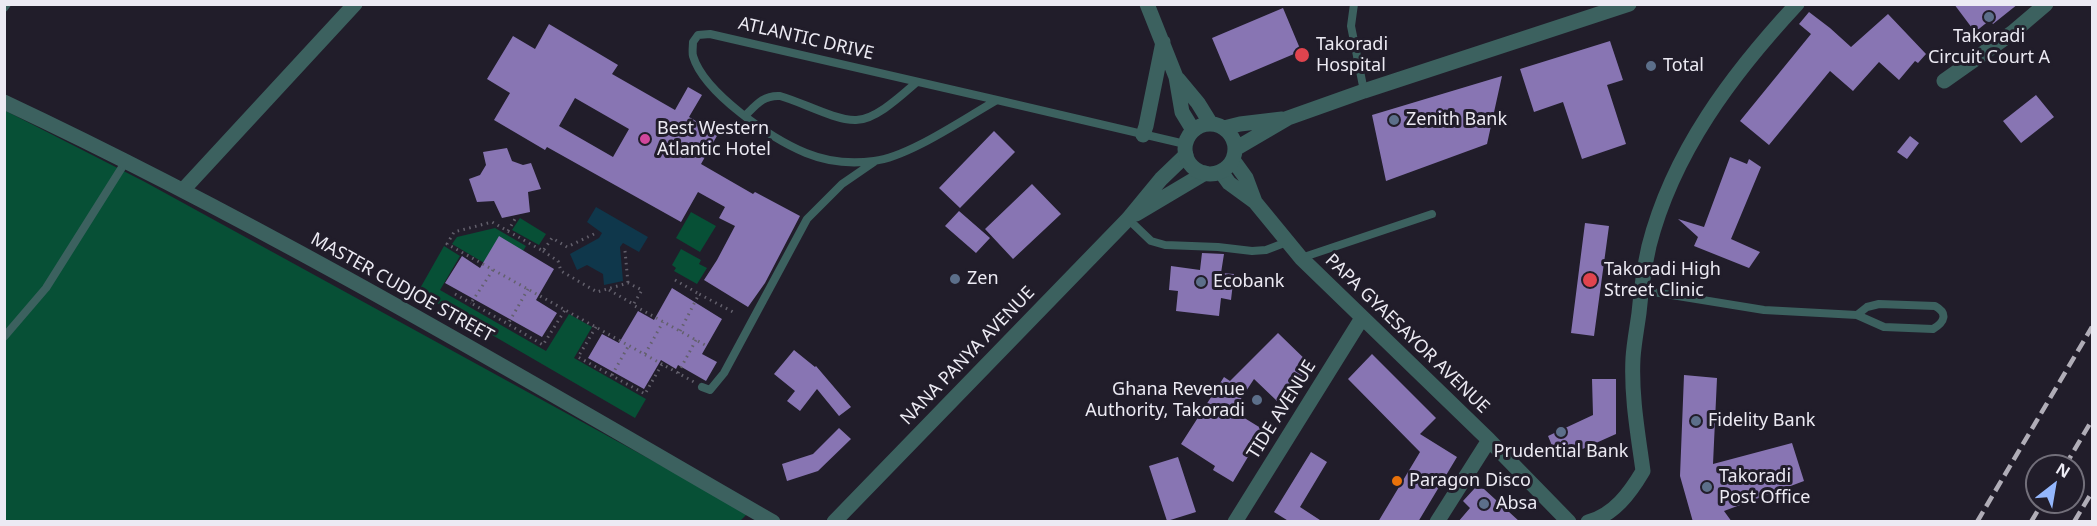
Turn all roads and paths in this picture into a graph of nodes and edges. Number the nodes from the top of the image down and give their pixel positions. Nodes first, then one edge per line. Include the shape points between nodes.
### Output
1 (355, 4) edge
2 (1148, 4) edge
3 (1354, 4) edge
4 (1629, 4) edge
5 (1797, 4) edge
6 (2046, 4) edge
7 (1162, 42) junction
8 (1176, 77) junction
9 (917, 81) junction
10 (1944, 81) dead end
11 (1364, 91) junction
12 (997, 100) junction
13 (4, 102) edge
14 (745, 116) junction
15 (1288, 118) junction
16 (1217, 126) junction
17 (1193, 130) junction
18 (1143, 135) junction
19 (1186, 149) junction
20 (1234, 154) junction
21 (126, 161) junction
22 (876, 161) junction
23 (1221, 172) junction
24 (1205, 173) junction
25 (183, 190) junction
26 (1255, 202) junction
27 (1432, 214) dead end
28 (1130, 218) junction
29 (515, 219) dead end
30 (508, 231) junction
31 (594, 234) dead end
32 (1287, 242) junction
33 (543, 251) junction
34 (625, 251) dead end
35 (1301, 258) junction
36 (493, 270) junction
37 (675, 280) dead end
38 (628, 283) junction
39 (528, 289) junction
40 (609, 290) junction
41 (1641, 290) junction
42 (455, 294) dead end
43 (699, 294) junction
44 (471, 303) junction
45 (633, 305) junction
46 (565, 310) junction
47 (735, 313) dead end
48 (1857, 315) junction
49 (1362, 318) junction
50 (663, 322) junction
51 (508, 324) junction
52 (596, 327) junction
53 (680, 331) junction
54 (4, 337) edge
55 (696, 340) junction
56 (628, 345) junction
57 (705, 345) dead end
58 (645, 354) junction
59 (662, 364) junction
60 (678, 373) junction
61 (611, 376) junction
62 (700, 386) joint
63 (1489, 440) junction
64 (770, 521) edge
65 (834, 522) edge
66 (1234, 522) edge
67 (1437, 522) edge
68 (1569, 522) edge
69 (1588, 522) edge

1 - 25 street
2 - 7 street
3 - 11 lane via 1351,26
4 - 11 street
5 - 41 street via 1718,98 1693,140 1660,209
6 - 10 street
7 - 8 street
7 - 18 street
8 - 16 street
8 - 17 street via 1182,112
9 - 12 lane, ATLANTIC DRIVE
9 - 14 lane via 882,109 856,121 771,95 760,100
9 - 14 lane, ATLANTIC DRIVE via 710,34 698,35 693,42 693,56 704,75
11 - 15 street
12 - 18 lane, ATLANTIC DRIVE
12 - 22 lane, ATLANTIC DRIVE via 902,154
13 - 21 street, MASTER CUDJOE STREET
14 - 22 lane, ATLANTIC DRIVE via 807,153 846,164
15 - 16 street
15 - 20 street
16 - 17 street via 1198,126
16 - 20 street via 1232,137
17 - 19 street
18 - 19 lane, ATLANTIC DRIVE
19 - 24 street via 1193,167
19 - 28 street, NANA PANYA AVENUE
20 - 23 street
20 - 26 street
21 - 25 street, MASTER CUDJOE STREET
21 - 54 lane via 46,288
22 - 62 lane via 842,184 807,219 724,373 710,390
23 - 24 street
23 - 26 street, PAPA GYAESAYOR AVENUE
24 - 28 street, NANA PANYA AVENUE
25 - 64 street, MASTER CUDJOE STREET
26 - 32 street, PAPA GYAESAYOR AVENUE
27 - 35 lane
28 - 32 lane via 1151,241 1165,245 1252,251
28 - 65 street, NANA PANYA AVENUE
29 - 30 path
30 - 33 path
30 - 36 path via 492,222 454,232 447,244
31 - 33 path via 567,247 552,238
32 - 35 street, PAPA GYAESAYOR AVENUE
33 - 40 path via 558,261 561,271 597,292
34 - 38 path
35 - 49 street, PAPA GYAESAYOR AVENUE
36 - 39 path
36 - 44 path
37 - 43 path
38 - 40 path
38 - 45 path via 642,290
39 - 46 path
39 - 51 path
40 - 45 path
41 - 48 lane via 1764,310
41 - 69 street via 1633,358 1634,408 1643,471 1611,512
42 - 44 path
43 - 47 path
43 - 53 path
44 - 51 path
45 - 50 path
46 - 51 path via 543,345
46 - 52 path
48 - 48 lane via 1884,327 1913,329 1933,329 1945,315 1935,306 1879,304
49 - 63 street, PAPA GYAESAYOR AVENUE
49 - 66 street, TIDE AVENUE
50 - 53 path
50 - 58 path
52 - 56 path
52 - 61 path via 578,357
53 - 55 path
55 - 57 path
55 - 60 path
56 - 58 path
56 - 61 path
58 - 59 path
59 - 60 path
59 - 61 path via 645,394
60 - 62 path
63 - 67 street
63 - 68 street, PAPA GYAESAYOR AVENUE

